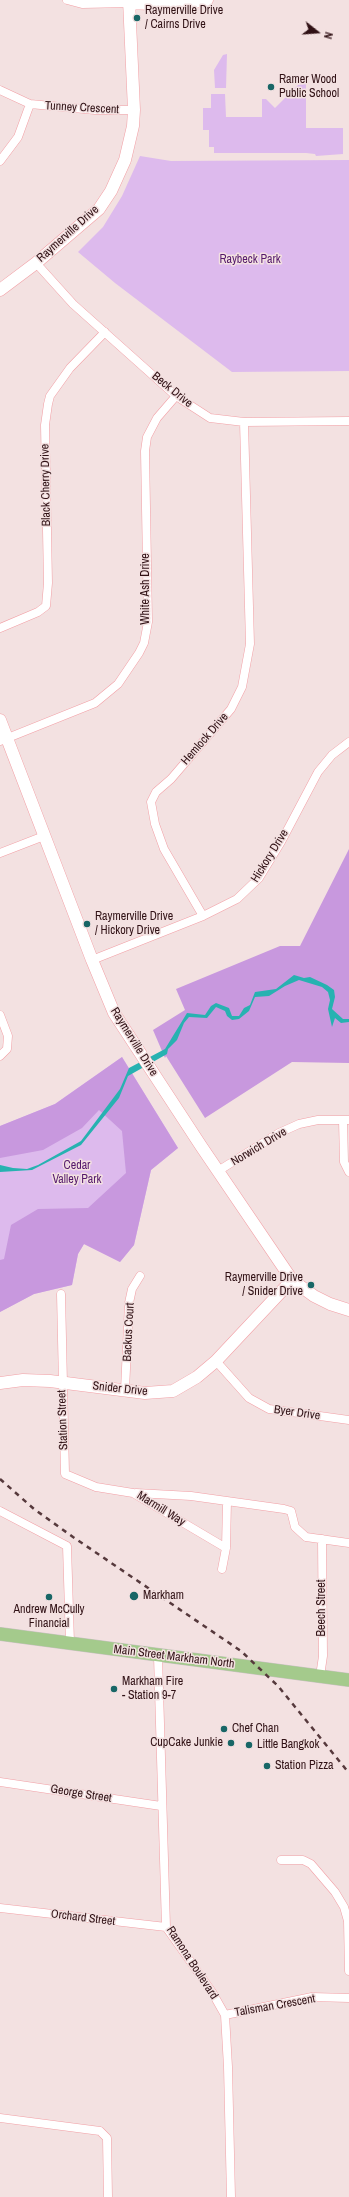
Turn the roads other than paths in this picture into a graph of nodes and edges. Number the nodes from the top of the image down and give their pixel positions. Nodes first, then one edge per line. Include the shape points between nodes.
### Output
1 (67, 0) edge
2 (207, 0) edge
3 (129, 1) edge
4 (0, 90) edge
5 (30, 104) junction
6 (134, 110) junction
7 (0, 161) edge
8 (36, 263) junction
9 (0, 290) edge
10 (105, 332) junction
11 (176, 396) junction
12 (349, 421) edge
13 (244, 422) junction
14 (0, 628) edge
15 (0, 720) edge
16 (3, 739) edge
17 (349, 742) edge
18 (44, 836) junction
19 (0, 853) edge
20 (203, 916) junction
21 (92, 960) junction
22 (0, 1015) edge
23 (0, 1056) edge
24 (346, 1120) edge
25 (218, 1171) junction
26 (349, 1172) edge
27 (140, 1276) dead end
28 (292, 1280) junction
29 (61, 1294) dead end
30 (349, 1310) edge
31 (216, 1361) junction
32 (62, 1382) junction
33 (0, 1383) edge
34 (125, 1390) junction
35 (349, 1420) edge
36 (133, 1493) junction
37 (227, 1500) junction
38 (0, 1511) edge
39 (322, 1539) junction
40 (349, 1543) edge
41 (226, 1548) junction
42 (222, 1569) dead end
43 (0, 1634) edge
44 (70, 1643) junction
45 (158, 1656) junction
46 (320, 1676) junction
47 (349, 1680) edge
48 (0, 1782) edge
49 (162, 1806) junction
50 (281, 1860) dead end
51 (0, 1908) edge
52 (166, 1927) junction
53 (349, 1971) edge
54 (349, 1998) edge
55 (225, 2015) junction
56 (0, 2118) edge
57 (108, 2197) edge
58 (231, 2197) edge

1 - 3 street via 82,4
2 - 3 street via 175,4
3 - 6 street, Raymerville Drive
4 - 5 street, Tunney Crescent
5 - 6 street, Tunney Crescent via 83,110
5 - 7 street, Tunney Crescent via 18,137
6 - 8 street, Raymerville Drive via 125,160 111,191 99,209
8 - 9 street, Raymerville Drive
8 - 10 street, Beck Drive via 73,304
10 - 11 street, Beck Drive
10 - 14 street, Black Cherry Drive via 70,368 50,396 48,404 46,606
11 - 13 street, Beck Drive via 210,418
11 - 16 street, White Ash Drive via 152,426 146,444 148,622 144,643 139,653 118,684 94,703
12 - 13 street, Beck Drive
13 - 20 street, Hemlock Drive via 250,644 242,687 231,709 181,767 159,788 151,802 154,824 164,849
15 - 16 street, Raymerville Drive
16 - 18 street, Raymerville Drive
17 - 20 street, Hickory Drive via 318,772 281,842 254,883 237,899
18 - 19 street
18 - 21 street, Raymerville Drive
20 - 21 street, Hickory Drive
21 - 25 street, Raymerville Drive via 114,1013
22 - 23 street via 8,1036 7,1049
24 - 25 street, Norwich Drive via 318,1120 299,1124
24 - 26 street via 344,1162
25 - 28 street, Raymerville Drive
27 - 34 street, Backus Court via 132,1289 129,1303
28 - 30 street, Raymerville Drive via 314,1296
28 - 31 street, Snider Drive
29 - 32 street, Station Street
31 - 34 street, Snider Drive via 197,1377 173,1391 145,1393
31 - 35 street, Byer Drive via 250,1398 269,1409
32 - 33 street, Snider Drive via 23,1380
32 - 34 street, Snider Drive
32 - 36 street, Station Street via 65,1474 96,1487
36 - 37 street, Marmill Way
36 - 41 street, Marmill Way
37 - 39 street, Marmill Way via 291,1511 299,1532 306,1537
37 - 41 street
38 - 44 street via 67,1546
39 - 40 street
39 - 46 street, Beech Street
41 - 42 street
43 - 44 main road, Main Street Markham North
44 - 45 main road, Main Street Markham North
45 - 46 main road, Main Street Markham North
45 - 49 street, Ramona Boulevard
46 - 47 main road, Main Street Markham North
48 - 49 street, George Street
49 - 52 street, Ramona Boulevard
50 - 53 street via 303,1860 311,1864 336,1892 344,1906 348,1921
51 - 52 street, Orchard Street
52 - 55 street, Ramona Boulevard via 212,1992
54 - 55 street, Talisman Crescent via 312,1997
55 - 58 street, Ramona Boulevard
56 - 57 street via 100,2131 107,2138

